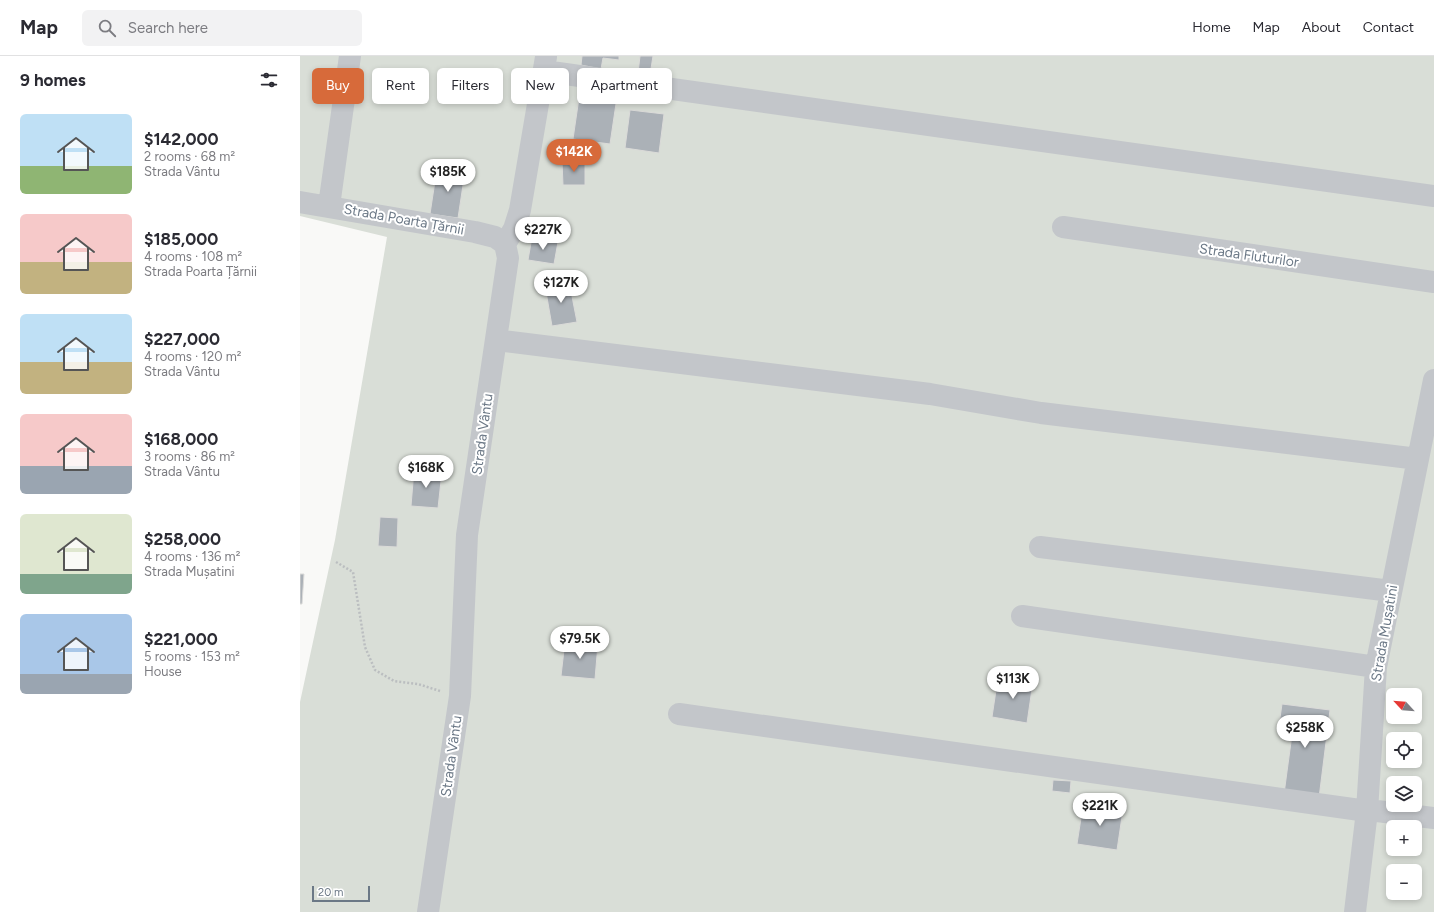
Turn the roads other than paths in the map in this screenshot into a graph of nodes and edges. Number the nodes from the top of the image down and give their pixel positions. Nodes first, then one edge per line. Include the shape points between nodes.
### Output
1 (350, 56) edge
2 (545, 63) edge
3 (1434, 196) edge
4 (300, 202) edge
5 (329, 206) junction
6 (1064, 227) dead end
7 (505, 244) junction
8 (1434, 282) edge
9 (496, 340) junction
10 (1434, 380) edge
11 (1418, 459) junction
12 (1040, 547) dead end
13 (1391, 592) junction
14 (1022, 616) dead end
15 (1376, 667) junction
16 (679, 714) dead end
17 (1367, 811) junction
18 (1434, 818) edge
19 (428, 912) edge
20 (1355, 912) edge

1 - 5 street
2 - 3 street
2 - 7 street via 520,210 514,229
4 - 5 street, Strada Poarta Țărnii
5 - 7 street, Strada Poarta Țărnii via 475,232 495,237
6 - 8 street, Strada Fluturilor
7 - 9 street, Strada Vântu via 508,258
9 - 11 street
9 - 19 street, Strada Vântu via 467,534 460,696
10 - 11 street, Strada Mușatini
11 - 13 street, Strada Mușatini
12 - 13 street
13 - 15 street, Strada Mușatini
14 - 15 street
15 - 17 street, Strada Mușatini
16 - 17 street
17 - 18 street
17 - 20 street, Strada Mușatini

